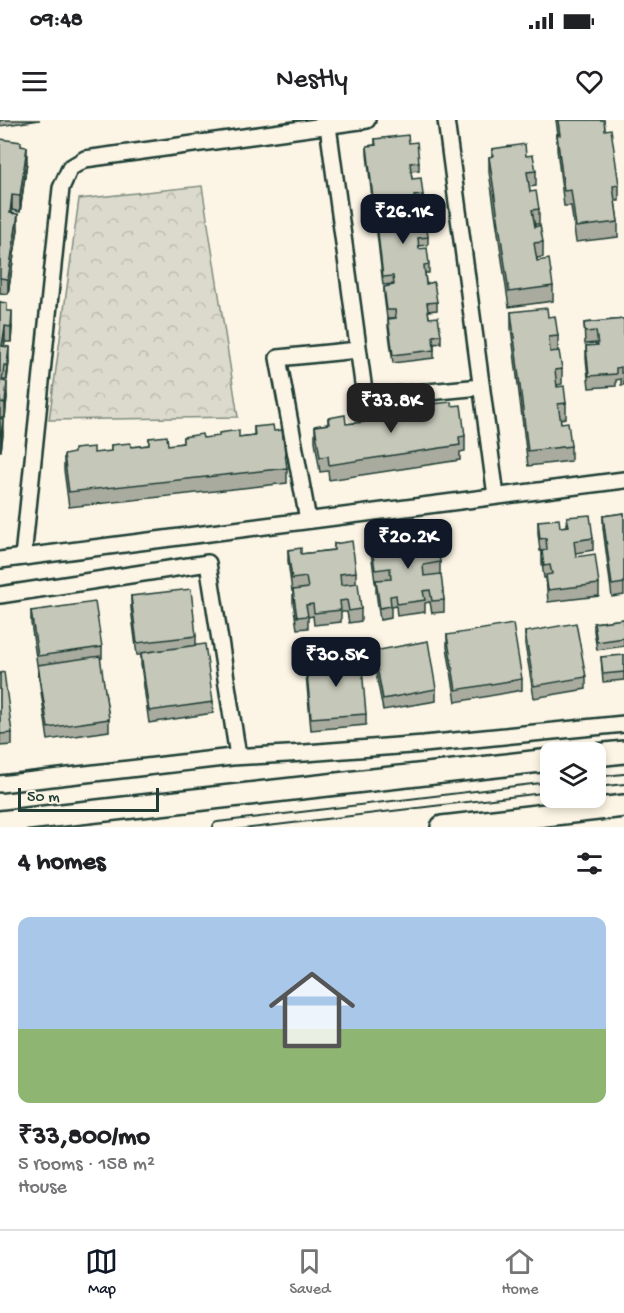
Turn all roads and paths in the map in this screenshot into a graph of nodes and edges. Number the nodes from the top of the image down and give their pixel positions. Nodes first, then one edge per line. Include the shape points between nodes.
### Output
1 (367, 120) edge
2 (446, 120) edge
3 (328, 126) junction
4 (358, 350) junction
5 (481, 387) junction
6 (624, 480) edge
7 (496, 496) junction
8 (308, 520) junction
9 (23, 557) junction
10 (0, 560) edge
11 (0, 595) edge
12 (624, 724) edge
13 (624, 752) edge
14 (606, 754) edge
15 (238, 756) junction
16 (540, 761) edge
17 (624, 779) edge
18 (606, 781) edge
19 (0, 784) edge
20 (540, 788) edge
21 (624, 806) edge
22 (0, 822) edge
23 (218, 827) edge
24 (442, 827) edge

1 - 3 street
2 - 5 street
3 - 4 street
3 - 9 street via 85,159 70,168 61,188
4 - 5 street via 365,398
4 - 8 street via 278,358
5 - 7 street
6 - 7 street
7 - 8 street
8 - 9 street
9 - 10 street
11 - 15 street via 208,563
12 - 15 street via 424,744
13 - 14 main road
15 - 19 street
16 - 22 main road
17 - 18 lane
20 - 23 lane
21 - 24 main road

